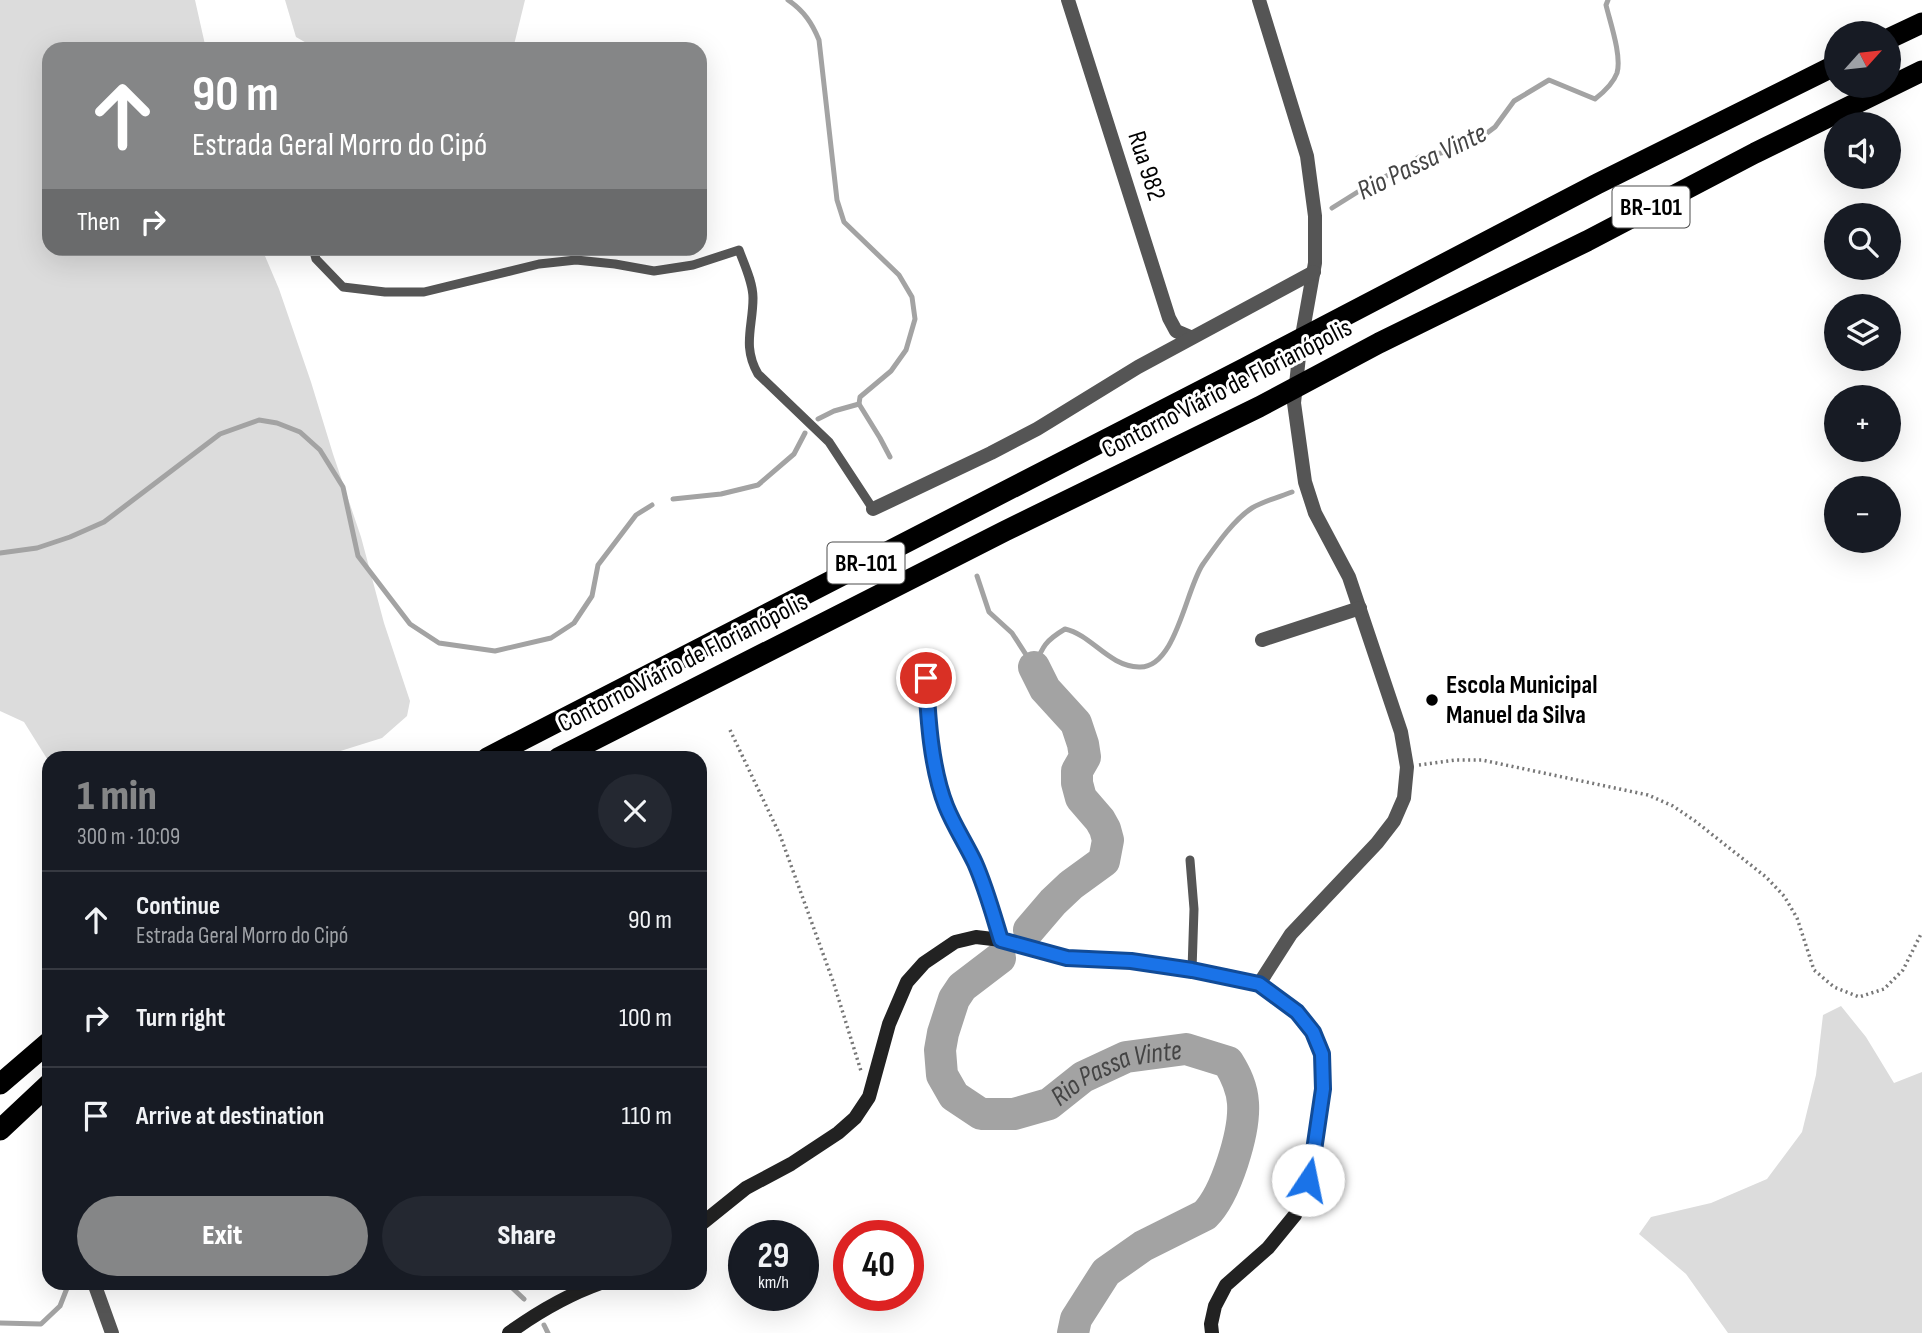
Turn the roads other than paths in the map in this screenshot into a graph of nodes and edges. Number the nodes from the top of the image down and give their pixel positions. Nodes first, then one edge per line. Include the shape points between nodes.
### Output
1 (1068, 0) edge
2 (1259, 0) edge
3 (1922, 23) edge
4 (1901, 33) edge
5 (1824, 71) edge
6 (1922, 71) edge
7 (315, 256) edge
8 (1314, 272) junction
9 (1190, 338) junction
10 (873, 509) joint
11 (1360, 608) junction
12 (1262, 640) dead end
13 (926, 662) dead end
14 (501, 751) edge
15 (572, 751) edge
16 (1190, 860) dead end
17 (1001, 940) junction
18 (1192, 970) junction
19 (1259, 984) junction
20 (42, 1048) edge
21 (0, 1084) edge
22 (42, 1091) edge
23 (0, 1130) edge
24 (707, 1219) edge
25 (97, 1290) edge
26 (581, 1290) edge
27 (112, 1333) edge
28 (509, 1333) edge
29 (1212, 1333) edge

1 - 9 street, Rua 982 via 1169,318 1176,331
2 - 8 street via 1307,156 1315,216
3 - 4 highway
5 - 14 highway, Contorno Viário de Florianópolis / BR-101
6 - 15 highway, Contorno Viário de Florianópolis / BR-101
7 - 10 lane via 343,287 424,292 539,264 576,260 654,271 693,265 739,250 752,286 752,364 829,442
8 - 9 street
8 - 11 street via 1294,403 1299,449 1315,513
9 - 10 street via 1037,429
11 - 12 street
11 - 19 street via 1401,732 1407,766 1404,798 1377,843 1291,934
13 - 17 street via 927,695 946,806 974,861
16 - 18 lane
17 - 18 street via 1067,958
17 - 24 street via 976,937 955,942 924,963 907,982 889,1024 869,1097 855,1118 791,1164 746,1188
18 - 19 street
19 - 29 street via 1297,1012 1313,1032 1322,1054 1323,1089 1312,1164 1295,1215 1268,1248 1226,1284 1215,1306
20 - 21 highway
22 - 23 highway
25 - 27 street
26 - 28 street

